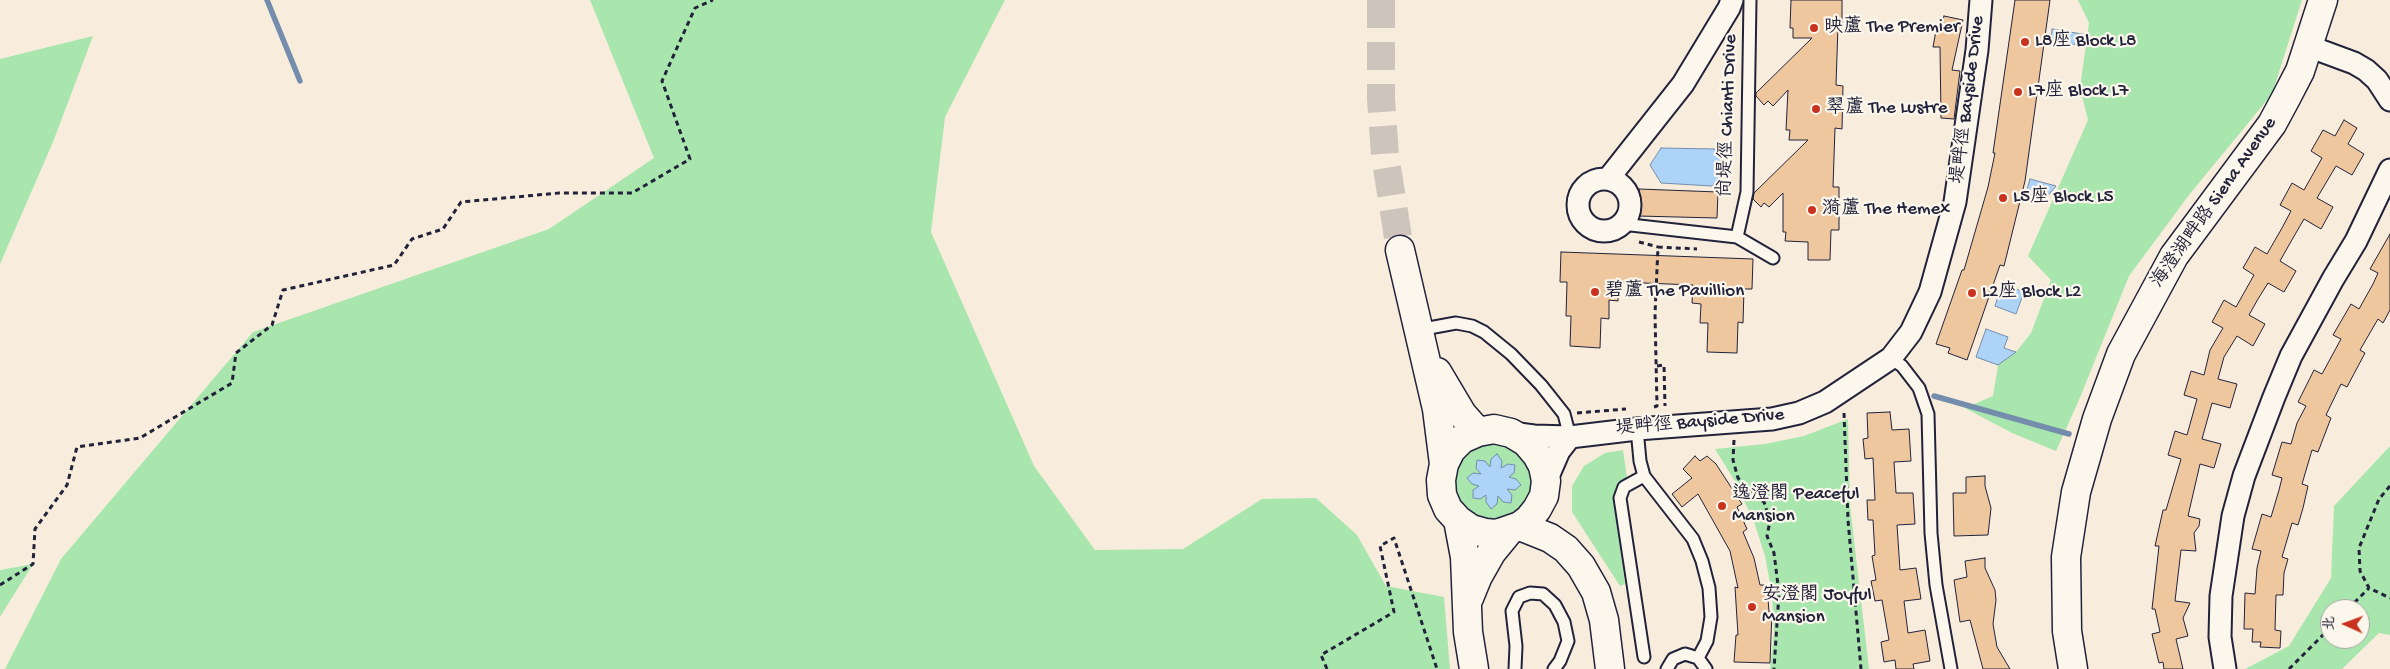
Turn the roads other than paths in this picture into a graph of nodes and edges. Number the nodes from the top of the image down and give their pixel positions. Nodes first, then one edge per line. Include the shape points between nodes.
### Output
1 (1732, 0) edge
2 (1750, 0) edge
3 (1981, 0) edge
4 (2323, 0) edge
5 (2308, 46) junction
6 (2390, 100) edge
7 (2390, 170) edge
8 (1608, 179) junction
9 (1622, 224) junction
10 (1737, 237) junction
11 (1400, 250) tunnel mouth
12 (1773, 258) dead end
13 (1418, 330) junction
14 (1891, 358) junction
15 (1636, 429) junction
16 (1478, 432) junction
17 (1511, 432) junction
18 (1570, 437) junction
19 (1444, 464) junction
20 (1644, 476) junction
21 (1545, 488) junction
22 (1458, 520) junction
23 (1514, 529) junction
24 (1566, 549) junction
25 (1468, 599) junction
26 (1644, 657) dead end
27 (1698, 658) junction
28 (1474, 669) edge
29 (1516, 669) edge
30 (1554, 669) edge
31 (1610, 669) edge
32 (1667, 669) edge
33 (1706, 669) edge
34 (1951, 669) edge
35 (2073, 669) edge
36 (2225, 669) edge

1 - 8 street via 1683,84
2 - 10 lane, 尚堤徑 Chianti Drive via 1747,192
3 - 14 street, 堤畔徑 Bayside Drive via 1978,50 1955,202 1930,292 1911,332
4 - 5 street, 海澄湖畔路 Siena Avenue
5 - 6 street via 2366,70
5 - 35 street, 海澄湖畔路 Siena Avenue via 2300,71 2272,124 2174,256 2121,354 2084,460 2066,557 2067,631
7 - 36 street via 2356,241 2291,356 2244,476 2233,516 2221,596 2220,637
8 - 9 street via 1627,193 1630,209
8 - 9 street via 1591,182 1585,187 1580,194 1579,211 1582,219 1594,230 1610,231
9 - 10 lane
10 - 12 lane
11 - 13 street
13 - 16 street via 1449,395
13 - 18 lane via 1456,323 1484,332 1541,385 1564,414
13 - 19 street via 1437,409
14 - 15 street, 堤畔徑 Bayside Drive via 1844,391 1799,413 1772,419
14 - 34 lane via 1902,366 1919,388 1928,414 1931,533 1936,585
15 - 18 street, 堤畔徑 Bayside Drive
15 - 20 lane
16 - 17 street via 1494,429
16 - 19 street via 1462,439
17 - 18 street, 堤畔徑 Bayside Drive
17 - 21 street via 1538,455 1543,466
18 - 21 street via 1559,451
19 - 22 street via 1442,495
20 - 26 lane via 1624,487 1620,498
20 - 27 lane via 1693,540 1702,562 1709,588 1711,617 1707,641
21 - 23 street via 1537,509
21 - 24 street via 1556,532
22 - 23 street via 1485,533
22 - 25 street
23 - 24 street via 1542,534
23 - 25 street via 1492,553
24 - 31 street via 1581,566 1596,592 1604,620
25 - 28 street via 1468,632
27 - 32 lane via 1679,656
27 - 33 lane
29 - 30 lane via 1512,611 1519,597 1530,592 1543,594 1564,622 1568,641

